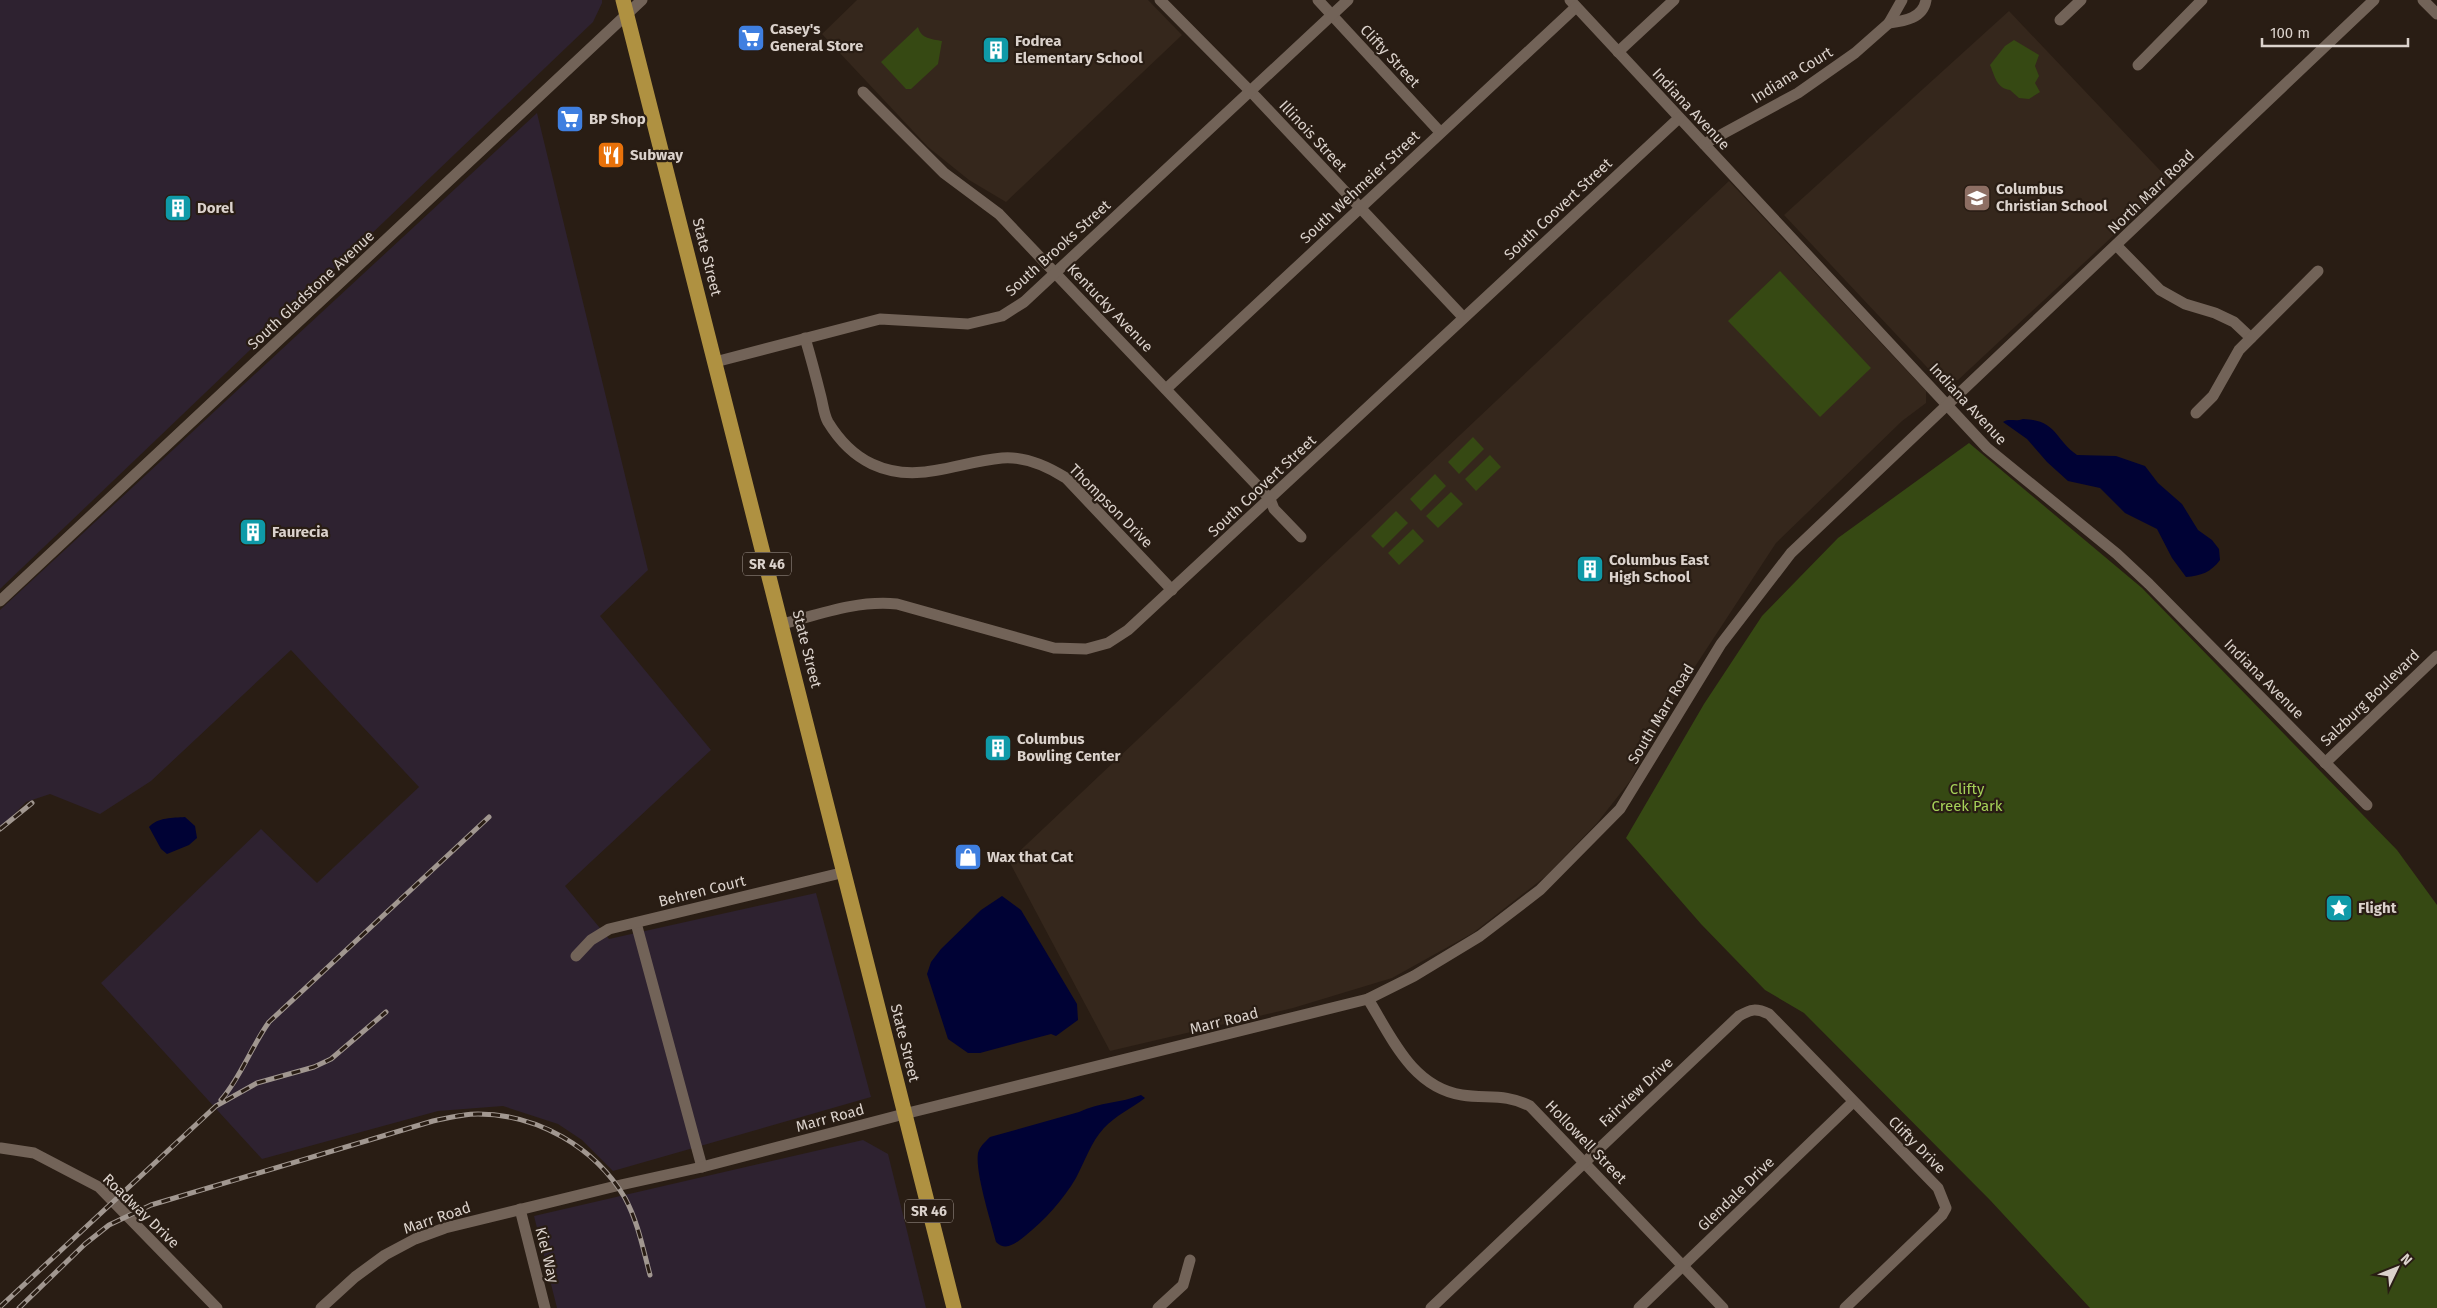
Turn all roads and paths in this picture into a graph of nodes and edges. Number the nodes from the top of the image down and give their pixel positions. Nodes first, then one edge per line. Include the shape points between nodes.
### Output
1 (642, 0) edge
2 (1160, 0) edge
3 (1318, 0) edge
4 (1348, 0) edge
5 (1674, 0) edge
6 (1902, 0) edge
7 (1926, 0) edge
8 (2062, 0) edge
9 (2080, 0) edge
10 (2202, 0) edge
11 (2374, 0) edge
12 (2424, 0) edge
13 (1573, 4) edge
14 (625, 7) edge
15 (2071, 9) junction
16 (2437, 14) edge
17 (1332, 15) junction
18 (2060, 20) dead end
19 (1889, 23) junction
20 (1618, 52) junction
21 (2138, 66) dead end
22 (863, 92) dead end
23 (1250, 92) junction
24 (1679, 118) junction
25 (1440, 132) junction
26 (1704, 144) junction
27 (1360, 208) junction
28 (2117, 246) junction
29 (2318, 271) dead end
30 (1055, 273) junction
31 (1463, 317) junction
32 (805, 338) junction
33 (2250, 338) junction
34 (715, 362) junction
35 (1166, 389) junction
36 (1947, 404) junction
37 (2196, 413) dead end
38 (1270, 499) junction
39 (1301, 537) dead end
40 (1172, 590) junction
41 (0, 601) edge
42 (782, 624) junction
43 (2437, 656) edge
44 (2325, 763) junction
45 (2367, 805) dead end
46 (845, 872) junction
47 (636, 923) junction
48 (576, 956) dead end
49 (1368, 999) junction
50 (1758, 1009) joint
51 (1853, 1102) junction
52 (904, 1114) junction
53 (1, 1148) dead end
54 (1584, 1162) junction
55 (702, 1167) junction
56 (520, 1209) junction
57 (1190, 1260) dead end
58 (1683, 1266) junction
59 (218, 1308) edge
60 (321, 1308) edge
61 (545, 1308) edge
62 (954, 1308) edge
63 (1158, 1308) edge
64 (1431, 1308) edge
65 (1639, 1308) edge
66 (1723, 1308) edge
67 (1845, 1308) edge

1 - 14 street, South Gladstone Avenue
2 - 23 street, Illinois Street
3 - 17 street, Clifty Street
4 - 17 street, South Brooks Street
5 - 20 street
6 - 19 street, Indiana Court
7 - 19 street, Indiana Court via 1925,9 1916,16
8 - 15 street
9 - 15 street
10 - 21 street
11 - 28 street, North Marr Road
12 - 16 street
13 - 20 street, Indiana Avenue
13 - 25 street, South Wehmeier Street
14 - 34 highway, State Street / SR 46
14 - 41 street, South Gladstone Avenue
15 - 18 street
17 - 23 street, South Brooks Street
17 - 25 street, Clifty Street
19 - 26 street, Indiana Court via 1855,53 1798,92
20 - 24 street, Indiana Avenue
22 - 30 street, Kentucky Avenue via 938,168 999,214
23 - 27 street, Illinois Street
23 - 30 street, South Brooks Street
24 - 26 street, Indiana Avenue
24 - 31 street, South Coovert Street
25 - 27 street, South Wehmeier Street
26 - 36 street, Indiana Avenue
27 - 31 street, Illinois Street
27 - 35 street, South Wehmeier Street
28 - 33 street via 2160,290 2185,304 2234,322
28 - 36 street, North Marr Road
29 - 33 street
30 - 32 street, South Brooks Street via 1024,302 1002,316 968,324 880,319
30 - 35 street, Kentucky Avenue
31 - 38 street, South Coovert Street
32 - 34 street, South Brooks Street
32 - 40 street, Thompson Drive via 827,421 860,459 902,474 1003,458 1028,460 1049,467 1066,478
33 - 37 street via 2239,350 2213,396
34 - 42 highway, State Street / SR 46
35 - 38 street, Kentucky Avenue
36 - 44 street, Indiana Avenue via 1987,448 2149,584
36 - 49 street, South Marr Road via 1791,553 1721,644 1620,810 1540,890 1480,936 1414,976
38 - 39 street, Kentucky Avenue via 1274,509
38 - 40 street, South Coovert Street
40 - 42 street, South Coovert Street via 1128,630 1108,643 1086,649 1054,648 881,602 858,604
42 - 46 highway, State Street / SR 46
43 - 44 street, Salzburg Boulevard
44 - 45 street, Indiana Avenue
46 - 47 street, Behren Court
46 - 52 highway, State Street / SR 46
47 - 48 street, Behren Court via 609,929 591,940
47 - 55 street
49 - 52 street, Marr Road
49 - 54 street, Hollowell Street via 1408,1063 1423,1078 1442,1090 1462,1095 1518,1099 1538,1113
50 - 51 street, Clifty Drive via 1769,1014
50 - 54 street, Fairview Drive via 1739,1016
51 - 58 street, Glendale Drive
51 - 67 street, Clifty Drive via 1938,1188 1946,1208
52 - 55 street, Marr Road
52 - 62 highway, State Street / SR 46
53 - 59 street, Roadway Drive via 34,1153 99,1187
54 - 58 street, Hollowell Street
54 - 64 street, Fairview Drive
55 - 56 street, Marr Road
56 - 60 street, Marr Road via 415,1239 372,1264
56 - 61 street, Kiel Way
57 - 63 street via 1183,1285
58 - 65 street, Glendale Drive
58 - 66 street, Hollowell Street

